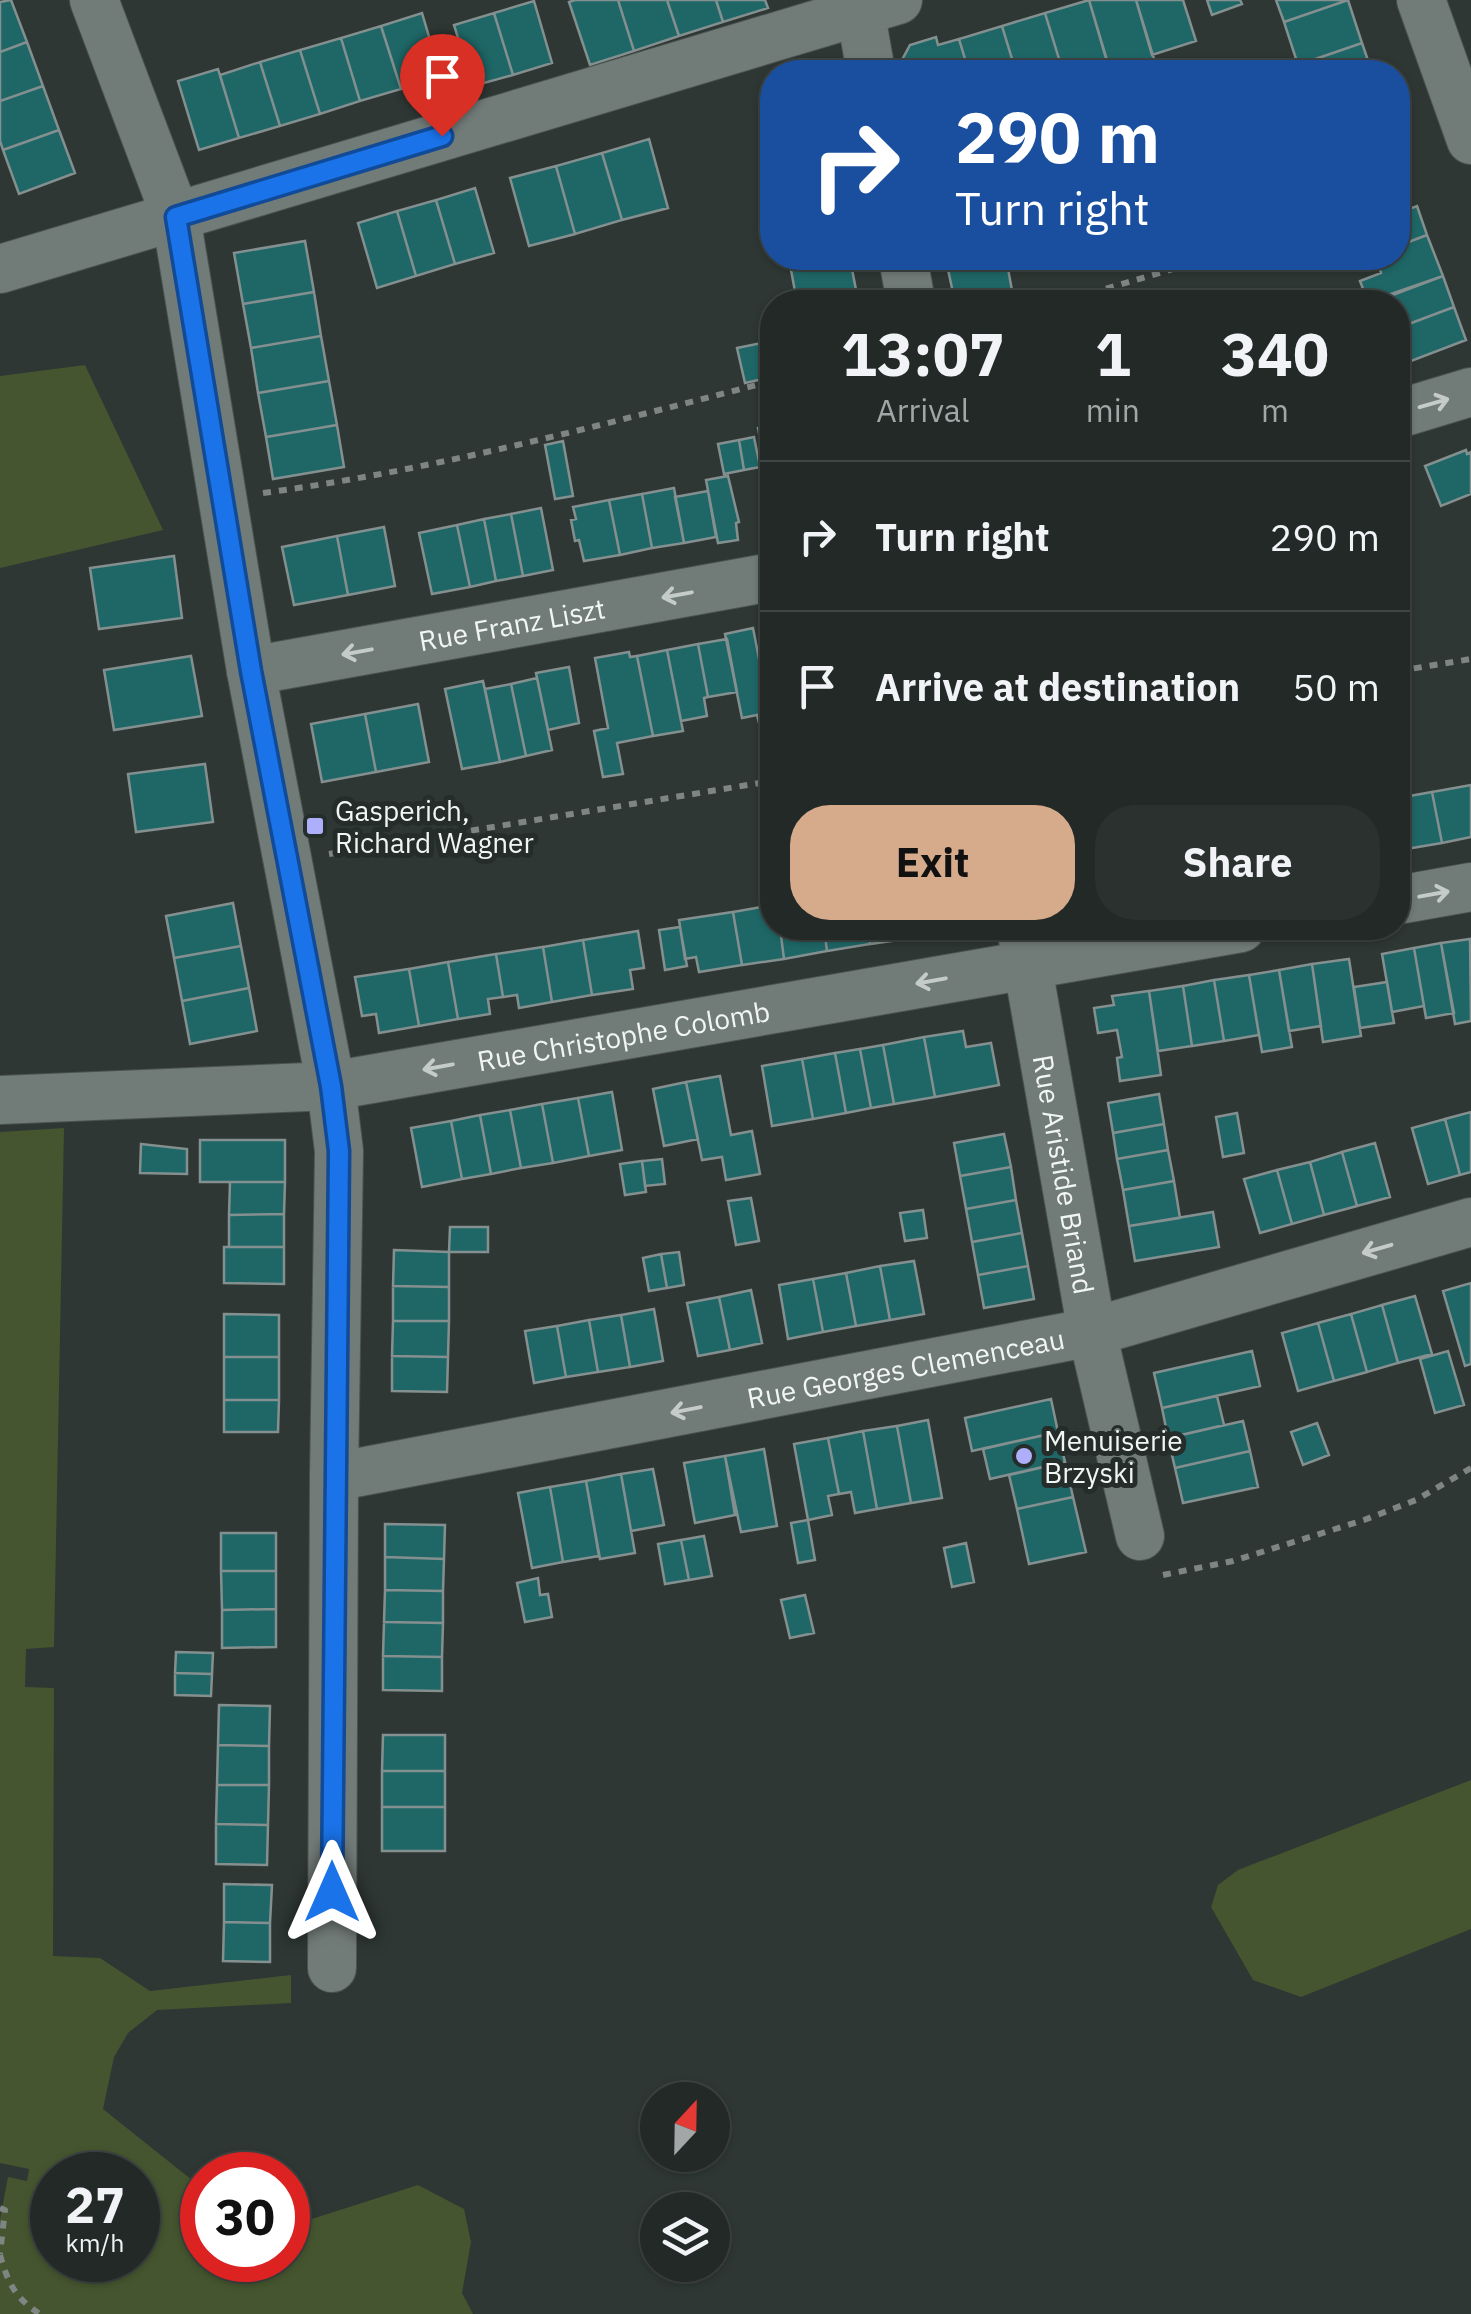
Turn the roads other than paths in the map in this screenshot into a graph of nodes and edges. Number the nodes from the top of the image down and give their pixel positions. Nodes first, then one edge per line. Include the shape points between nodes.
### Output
1 (94, 0) edge
2 (1422, 0) edge
3 (879, 5) edge
4 (872, 60) edge
5 (1471, 140) edge
6 (176, 217) junction
7 (0, 268) edge
8 (1471, 392) edge
9 (1410, 410) edge
10 (760, 579) edge
11 (251, 671) junction
12 (1471, 887) edge
13 (1410, 898) edge
14 (1096, 940) edge
15 (1024, 946) edge
16 (331, 1086) junction
17 (0, 1100) edge
18 (1471, 1222) edge
19 (1092, 1332) junction
20 (334, 1477) junction
21 (1140, 1536) road end
22 (332, 1968) dead end

1 - 6 street
2 - 5 street
3 - 4 street
3 - 6 street
6 - 7 street
6 - 11 street
9 -> 8 street
10 -> 11 street, Rue Franz Liszt
11 - 16 street
13 -> 12 street
14 - 15 street, Rue Christophe Colomb
15 -> 16 street, Rue Christophe Colomb
15 - 19 street, Rue Aristide Briand
16 - 17 street, Rue Christophe Colomb
16 - 20 street via 339,1151
18 -> 19 street, Rue Georges Clemenceau
19 -> 20 street, Rue Georges Clemenceau
19 - 21 street, Rue Aristide Briand
20 - 22 street

